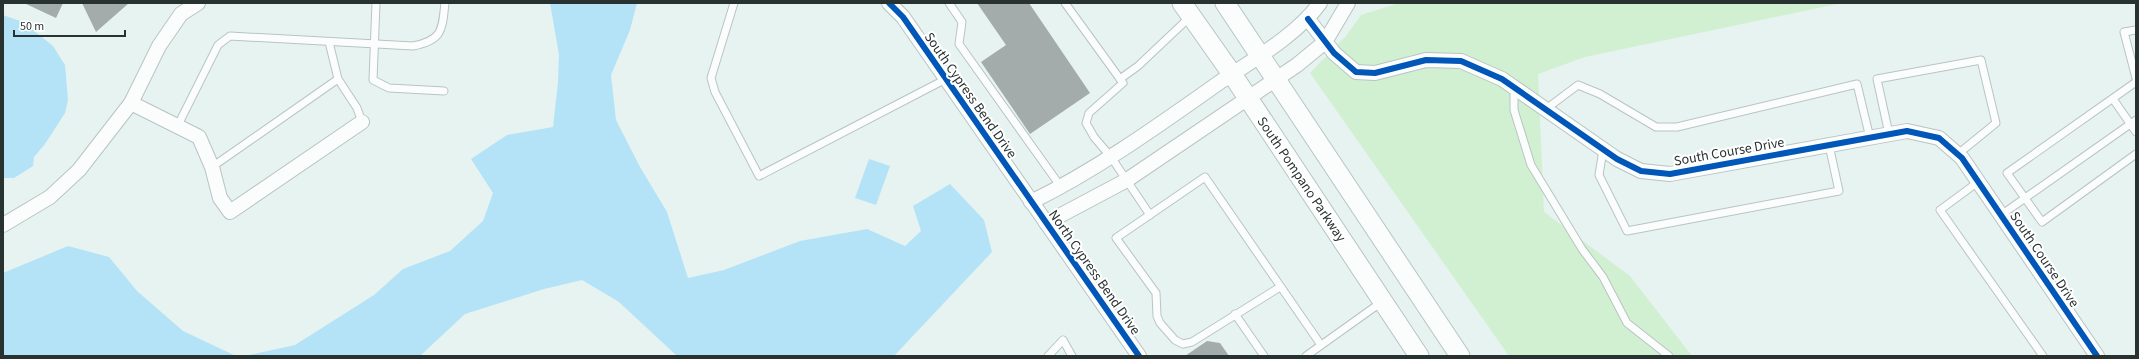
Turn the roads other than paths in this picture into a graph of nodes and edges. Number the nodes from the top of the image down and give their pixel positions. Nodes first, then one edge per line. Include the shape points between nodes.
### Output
1 (198, 3) edge
2 (376, 3) edge
3 (445, 3) edge
4 (734, 3) edge
5 (889, 3) edge
6 (949, 3) edge
7 (1065, 3) edge
8 (1225, 3) edge
9 (1320, 3) edge
10 (1348, 3) edge
11 (1186, 9) edge
12 (1308, 19) junction
13 (2136, 30) edge
14 (329, 42) junction
15 (1325, 42) junction
16 (374, 45) junction
17 (1260, 54) junction
18 (1232, 74) junction
19 (2136, 78) edge
20 (338, 79) junction
21 (946, 79) junction
22 (1120, 79) junction
23 (1277, 79) junction
24 (2136, 82) edge
25 (1514, 87) junction
26 (444, 91) dead end
27 (1249, 99) junction
28 (2113, 99) junction
29 (131, 103) junction
30 (1546, 109) junction
31 (362, 122) joint
32 (2133, 122) edge
33 (177, 127) junction
34 (2136, 132) edge
35 (1889, 134) junction
36 (1870, 138) junction
37 (1830, 145) junction
38 (1604, 150) junction
39 (1958, 154) junction
40 (2136, 154) edge
41 (1111, 157) junction
42 (212, 167) junction
43 (1127, 180) junction
44 (1978, 182) junction
45 (1061, 187) junction
46 (2024, 198) junction
47 (1031, 202) junction
48 (1150, 215) junction
49 (2001, 215) junction
50 (1046, 223) junction
51 (3, 224) edge
52 (1280, 287) junction
53 (1383, 301) junction
54 (1235, 314) junction
55 (1321, 345) junction
56 (1316, 353) edge
57 (1048, 356) edge
58 (1072, 356) edge
59 (1139, 356) edge
60 (1264, 356) edge
61 (1306, 356) edge
62 (1419, 356) edge
63 (1460, 356) edge
64 (1669, 356) edge
65 (2043, 356) edge
66 (2097, 356) edge

1 - 29 street via 182,14 159,46
2 - 16 lane
3 - 16 lane via 442,28 430,43 413,46
4 - 21 lane via 711,78 715,92 759,176
5 - 21 street, South Cypress Bend Drive via 903,17
6 - 45 lane via 962,22 959,44
7 - 22 lane
8 - 17 main road
9 - 12 street, North Cypress Bend Drive
10 - 15 street
11 - 18 main road, South Pompano Parkway
11 - 22 lane via 1138,66
12 - 15 street, South Course Drive
12 - 17 street, North Cypress Bend Drive
13 - 19 lane via 2124,32
14 - 16 lane
14 - 20 lane
14 - 33 lane via 230,36 218,45
15 - 23 street, North Cypress Bend Drive
15 - 25 street, South Course Drive via 1356,72 1375,73 1426,60 1461,61 1502,78
16 - 26 lane via 373,80 389,88
17 - 18 street, North Cypress Bend Drive
17 - 23 main road
18 - 27 main road, South Pompano Parkway
18 - 41 street, North Cypress Bend Drive
20 - 31 lane via 357,108
20 - 42 lane
21 - 47 street, South Cypress Bend Drive
22 - 41 lane via 1123,84 1089,113 1086,123
23 - 27 street, North Cypress Bend Drive
23 - 63 main road
24 - 28 lane
25 - 30 street, South Course Drive
25 - 64 lane via 1514,110 1531,165 1582,249 1603,277 1627,322
27 - 43 street, North Cypress Bend Drive
27 - 53 main road, South Pompano Parkway
28 - 32 lane
28 - 46 lane via 2007,173
29 - 33 street
29 - 51 street via 79,170 50,197
30 - 36 lane via 1578,85 1600,94 1656,127 1677,127 1857,84
30 - 38 street, South Course Drive
31 - 42 street via 230,212 220,198
32 - 34 lane
32 - 46 lane
33 - 42 street via 199,137
35 - 36 street, South Course Drive
35 - 39 street, South Course Drive via 1907,131 1939,138
35 - 39 lane via 1877,79 1981,60 1996,123
36 - 37 street, South Course Drive
37 - 38 street, South Course Drive via 1670,174 1641,171
37 - 38 lane via 1839,191 1627,231 1599,175
39 - 44 street, South Course Drive
40 - 46 lane via 2042,222
41 - 43 lane
41 - 45 street, North Cypress Bend Drive
43 - 48 lane
43 - 50 street, North Cypress Bend Drive
44 - 49 street, South Course Drive
44 - 65 lane via 1940,210
45 - 47 street, North Cypress Bend Drive
46 - 49 lane
47 - 50 street, North Cypress Bend Drive
48 - 52 lane via 1205,178
48 - 54 lane via 1116,238 1156,293 1157,316 1160,323 1175,340 1183,344 1192,342
49 - 66 street, South Course Drive
50 - 59 street, North Cypress Bend Drive
52 - 54 lane
52 - 55 lane
53 - 55 lane
53 - 62 main road, South Pompano Parkway
54 - 60 lane
55 - 56 lane
56 - 61 lane
57 - 58 lane via 1063,340

